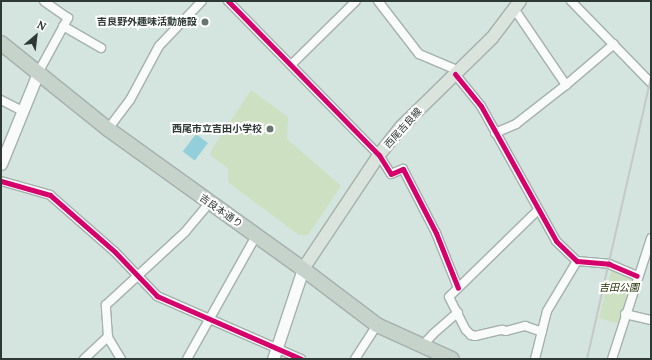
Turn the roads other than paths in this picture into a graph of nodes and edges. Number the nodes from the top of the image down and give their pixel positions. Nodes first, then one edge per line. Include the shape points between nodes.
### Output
1 (202, 1) edge
2 (228, 1) edge
3 (356, 1) edge
4 (378, 1) edge
5 (571, 1) edge
6 (46, 2) edge
7 (518, 6) edge
8 (63, 26) junction
9 (1, 43) edge
10 (614, 44) junction
11 (101, 48) dead end
12 (291, 65) junction
13 (38, 73) junction
14 (457, 73) junction
15 (651, 83) edge
16 (566, 85) junction
17 (1, 100) edge
18 (23, 111) junction
19 (108, 129) junction
20 (495, 133) junction
21 (379, 155) junction
22 (1, 164) edge
23 (1, 181) edge
24 (209, 203) junction
25 (538, 210) junction
26 (256, 236) junction
27 (651, 238) edge
28 (577, 261) junction
29 (303, 269) junction
30 (138, 276) junction
31 (638, 276) junction
32 (458, 288) junction
33 (458, 312) junction
34 (625, 314) junction
35 (209, 318) junction
36 (651, 320) edge
37 (377, 325) junction
38 (542, 332) junction
39 (108, 337) junction
40 (422, 346) junction
41 (277, 348) junction
42 (84, 359) edge
43 (121, 359) edge
44 (187, 359) edge
45 (273, 359) edge
46 (301, 359) edge
47 (355, 359) edge
48 (452, 359) edge
49 (534, 359) edge
50 (613, 359) edge

1 - 19 street via 159,46 130,100
2 - 12 street
3 - 12 street
4 - 14 street via 419,54
5 - 10 street
6 - 8 street via 68,18
7 - 14 main road, 西尾吉良線 via 492,38
7 - 16 street
8 - 11 street
8 - 13 street
9 - 13 highway, 吉良本通り
10 - 15 street
10 - 16 street
12 - 21 street
13 - 18 street
13 - 19 highway, 吉良本通り
14 - 20 street via 481,106
14 - 21 main road, 西尾吉良線 via 402,126
16 - 20 street via 516,124
17 - 18 street
18 - 22 street
19 - 24 highway, 吉良本通り
20 - 25 street
21 - 29 main road, 西尾吉良線
21 - 32 street via 391,174 403,169 436,234
23 - 30 street via 50,195 115,252
24 - 26 highway, 吉良本通り
24 - 30 street via 185,232
25 - 28 street via 556,241
25 - 32 street
26 - 29 highway, 吉良本通り
26 - 35 street
27 - 31 street
28 - 31 street via 609,264
28 - 38 street via 547,312
29 - 37 highway, 吉良本通り
29 - 41 street
30 - 35 street via 157,296
30 - 39 street via 106,305
31 - 34 street
32 - 33 street via 448,297
33 - 38 street via 466,330 475,336 525,326
33 - 40 street
34 - 36 street
34 - 50 street
35 - 41 street
35 - 44 street
37 - 40 highway, 吉良本通り
37 - 47 street
38 - 49 street
39 - 42 street
39 - 43 street
40 - 48 highway, 吉良本通り
41 - 45 street
41 - 46 street

